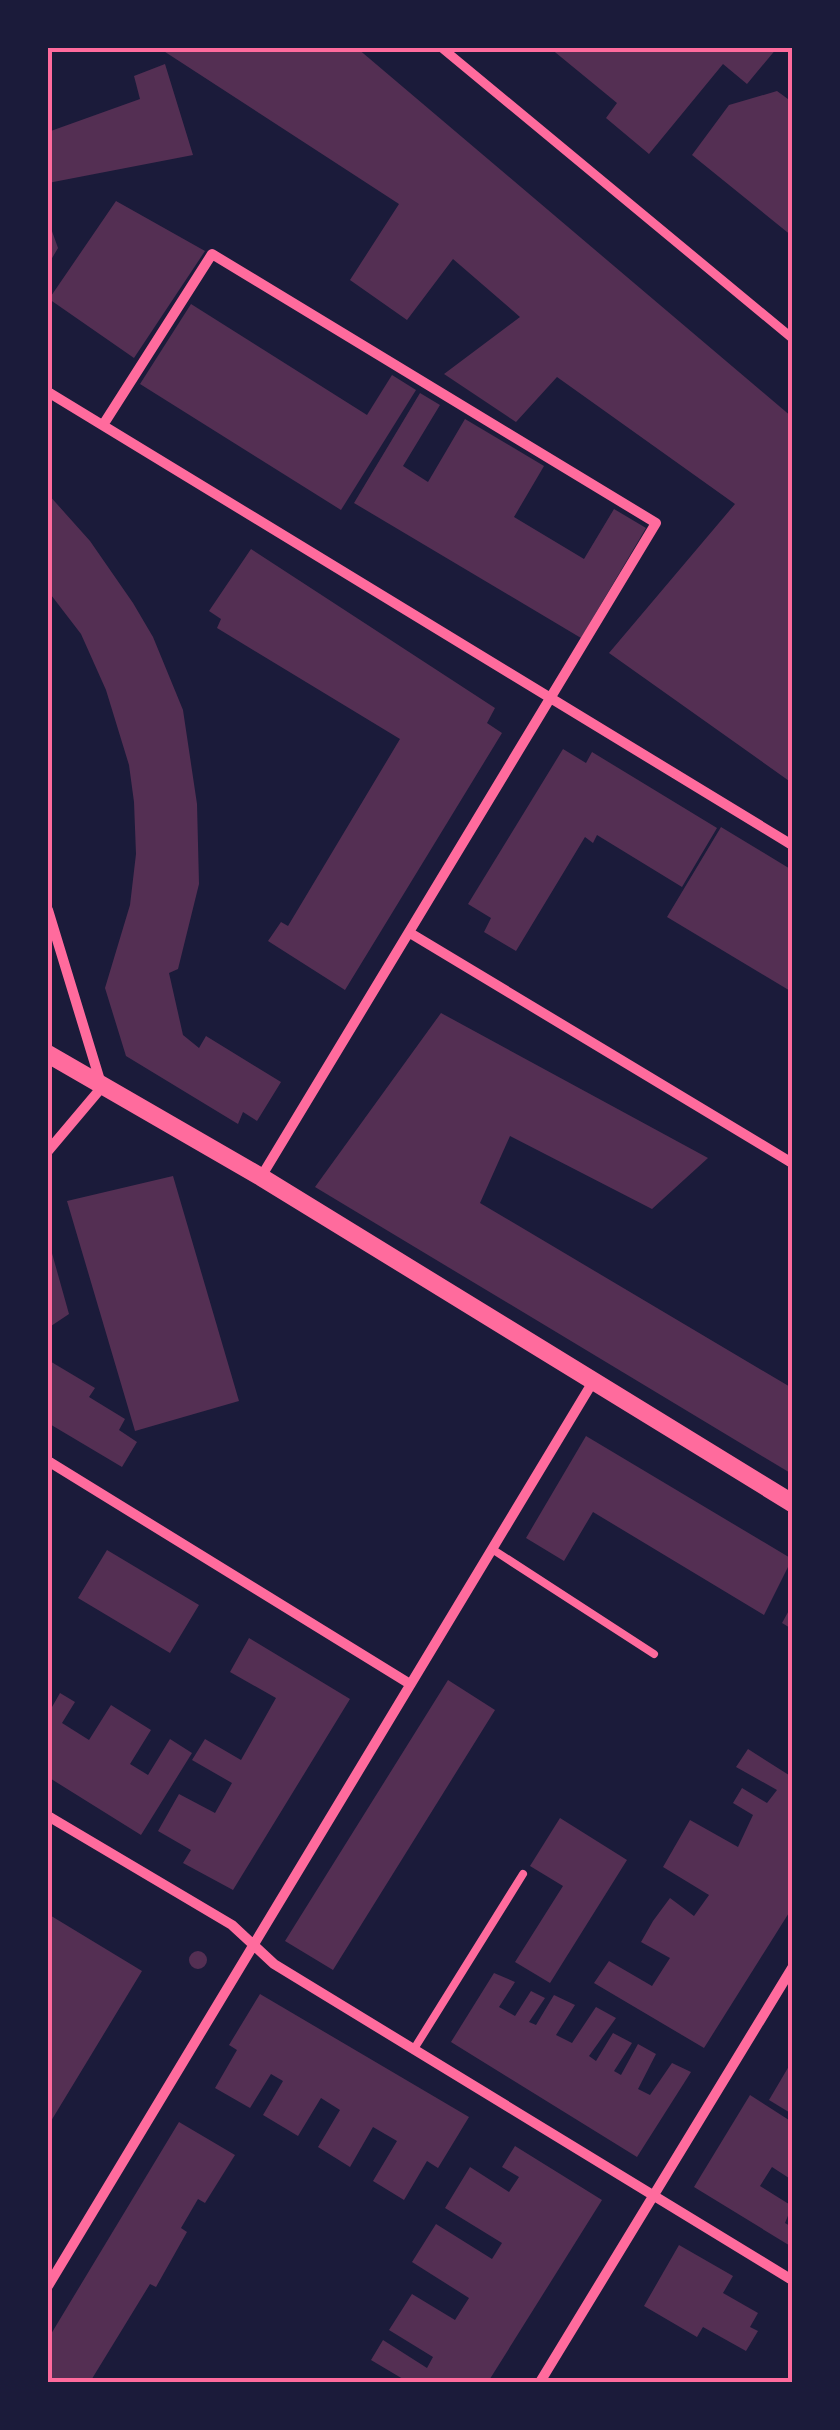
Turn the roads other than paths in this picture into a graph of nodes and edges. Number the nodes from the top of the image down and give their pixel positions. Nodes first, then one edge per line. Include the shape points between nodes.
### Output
1 (442, 48) edge
2 (792, 338) edge
3 (48, 392) edge
4 (103, 426) junction
5 (552, 698) junction
6 (792, 844) edge
7 (48, 910) edge
8 (410, 933) junction
9 (48, 1054) edge
10 (102, 1087) junction
11 (48, 1151) edge
12 (792, 1164) edge
13 (261, 1177) junction
14 (594, 1380) junction
15 (48, 1461) edge
16 (792, 1503) edge
17 (492, 1549) junction
18 (654, 1654) dead end
19 (410, 1684) junction
20 (48, 1816) edge
21 (523, 1874) dead end
22 (252, 1944) junction
23 (792, 1968) edge
24 (414, 2049) junction
25 (653, 2195) junction
26 (792, 2280) edge
27 (48, 2286) edge
28 (540, 2382) edge

1 - 2 street
3 - 4 street
4 - 5 street
4 - 5 street via 212,254 629,506 656,523
5 - 6 street
5 - 8 street
7 - 10 street
8 - 12 street
8 - 13 street
9 - 10 street
10 - 11 street
10 - 13 street
13 - 14 street
14 - 16 street
14 - 17 street
15 - 19 street
17 - 18 lane
17 - 19 street
19 - 22 street
20 - 22 street via 232,1925
21 - 24 lane
22 - 24 street
22 - 27 street
23 - 25 street
24 - 25 street
25 - 26 street
25 - 28 street

